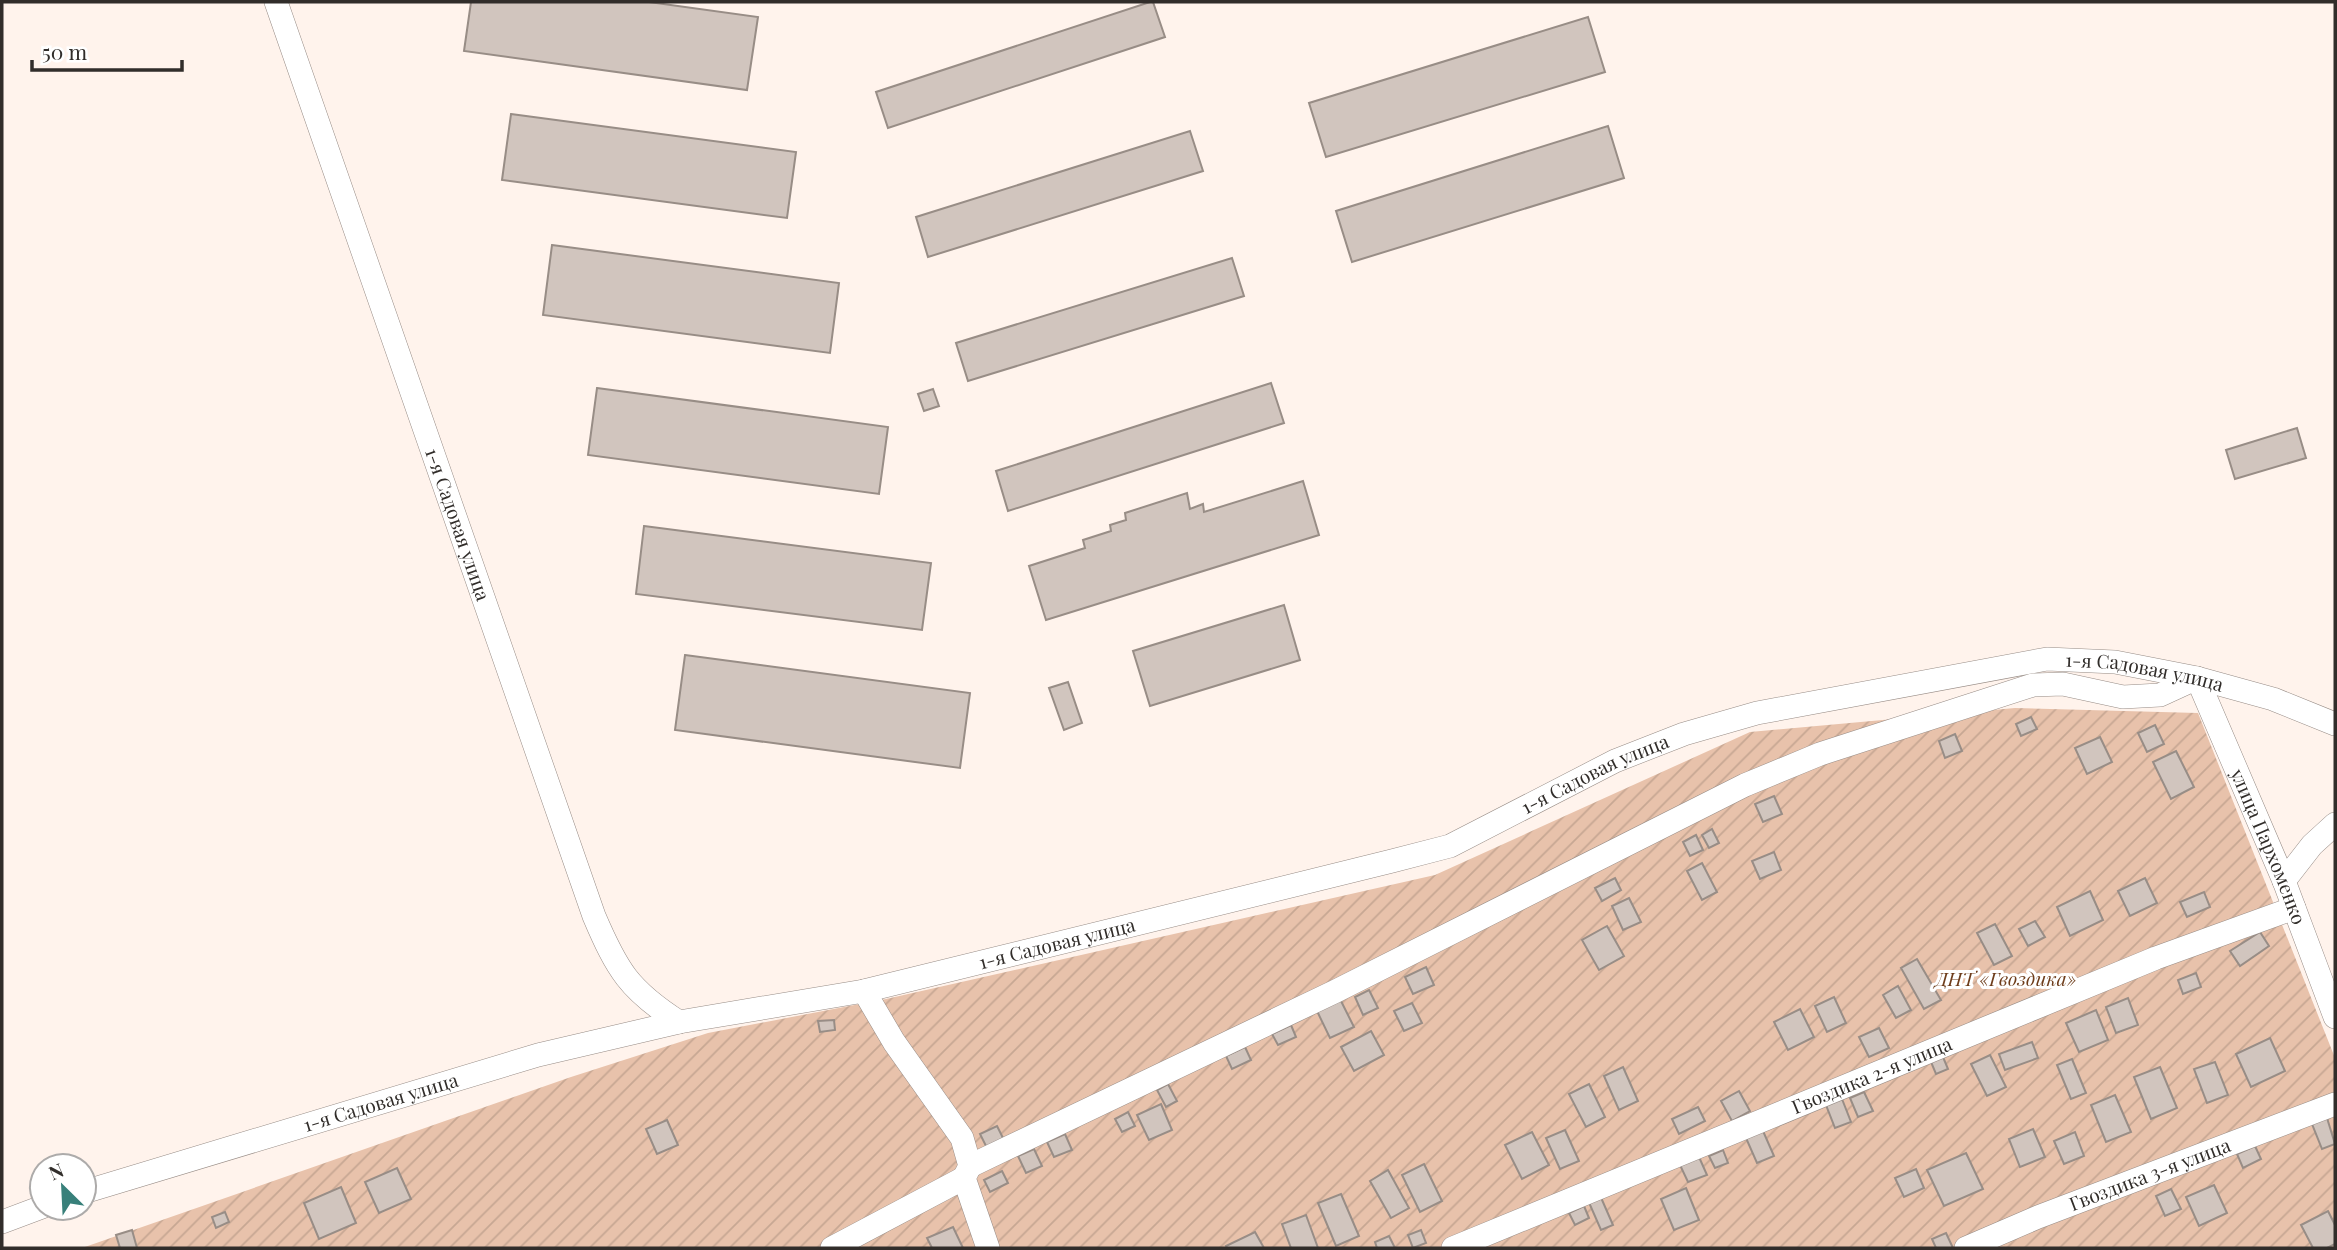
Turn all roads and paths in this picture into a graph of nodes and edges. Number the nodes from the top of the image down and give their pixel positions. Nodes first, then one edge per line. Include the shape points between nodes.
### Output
1 (276, 2) edge
2 (2197, 678) junction
3 (2335, 724) edge
4 (2335, 824) edge
5 (2284, 881) junction
6 (2294, 908) junction
7 (864, 991) junction
8 (2335, 1017) edge
9 (679, 1022) junction
10 (2335, 1104) edge
11 (967, 1172) junction
12 (98, 1188) edge
13 (28, 1212) edge
14 (2, 1222) edge
15 (832, 1248) edge
16 (988, 1248) edge
17 (1453, 1248) edge
18 (1966, 1248) edge

1 - 9 street, 1-я Садовая улица via 594,916 631,985 643,999
2 - 3 street, 1-я Садовая улица via 2273,699
2 - 5 street, улица Пархоменко
2 - 7 street, 1-я Садовая улица via 2115,662 2047,659 1758,713 1684,734 1615,761 1450,846
2 - 11 street via 2160,695 2123,697 2063,684 2033,685 1820,754 1745,785
4 - 5 street
5 - 6 street, улица Пархоменко
6 - 8 street, улица Пархоменко
6 - 17 street, Гвоздика 2-я улица via 2156,958
7 - 9 street, 1-я Садовая улица
7 - 11 street via 962,1138
9 - 12 street, 1-я Садовая улица via 538,1055
10 - 18 street, Гвоздика 3-я улица
11 - 15 street
11 - 16 street
13 - 14 street

